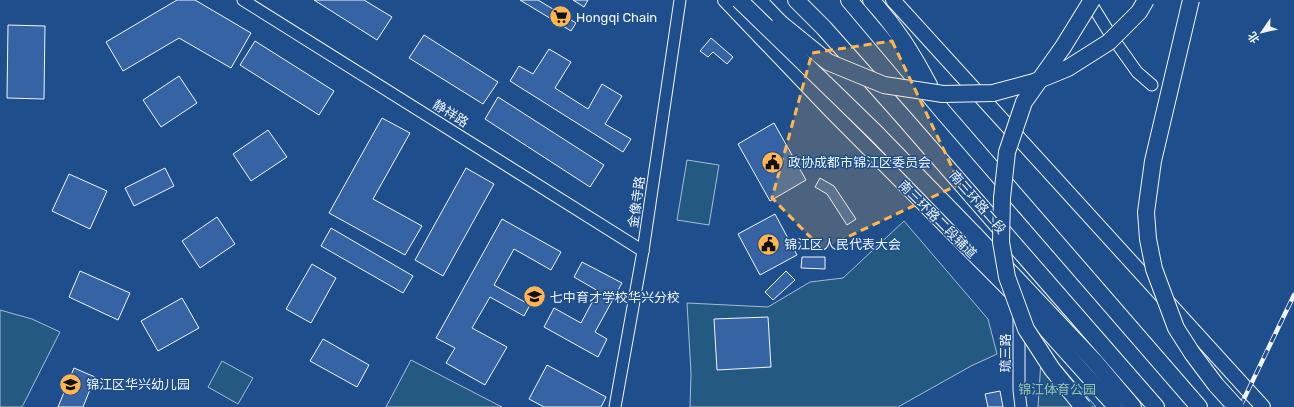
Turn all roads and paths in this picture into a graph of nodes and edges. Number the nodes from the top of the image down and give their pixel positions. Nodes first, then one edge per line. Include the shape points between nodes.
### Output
1 (243, 0) edge
2 (680, 0) edge
3 (725, 0) edge
4 (739, 0) edge
5 (744, 0) edge
6 (796, 0) edge
7 (849, 0) edge
8 (871, 0) edge
9 (893, 0) edge
10 (1089, 0) edge
11 (1092, 0) edge
12 (1146, 0) edge
13 (1191, 0) edge
14 (756, 5) edge
15 (1152, 85) dead end
16 (945, 114) junction
17 (862, 142) junction
18 (643, 251) junction
19 (1019, 300) junction
20 (615, 407) edge
21 (1022, 407) edge
22 (1083, 407) edge
23 (1115, 407) edge
24 (1133, 407) edge
25 (1156, 407) edge
26 (1199, 407) edge
27 (1236, 407) edge
28 (1263, 407) edge

1 - 18 street, 静祥路
2 - 18 street, 金像寺路
3 - 17 main road, 南三环路二段辅道
4 - 24 highway, bridge via 876,133 974,234 1095,362
5 - 14 street
6 - 25 highway, 南三环路二段 via 894,106
7 - 16 highway
8 - 16 highway via 911,51
9 - 28 main road
10 - 15 street via 1137,72
11 - 22 highway, bridge via 1024,102 1007,152 1001,242 1007,277 1026,329 1052,369
12 - 14 highway, bridge via 1139,12 1109,42 1068,68 1034,82 993,92 943,94 884,85 828,62
13 - 27 highway, bridge via 1153,161 1146,212 1148,239 1154,269 1176,328 1216,385
14 - 17 street
16 - 26 highway
17 - 19 main road, 南三环路二段辅道
18 - 20 street, 金像寺路
19 - 21 street, 琉三路 via 1019,390
19 - 23 main road, 南三环路二段辅道

